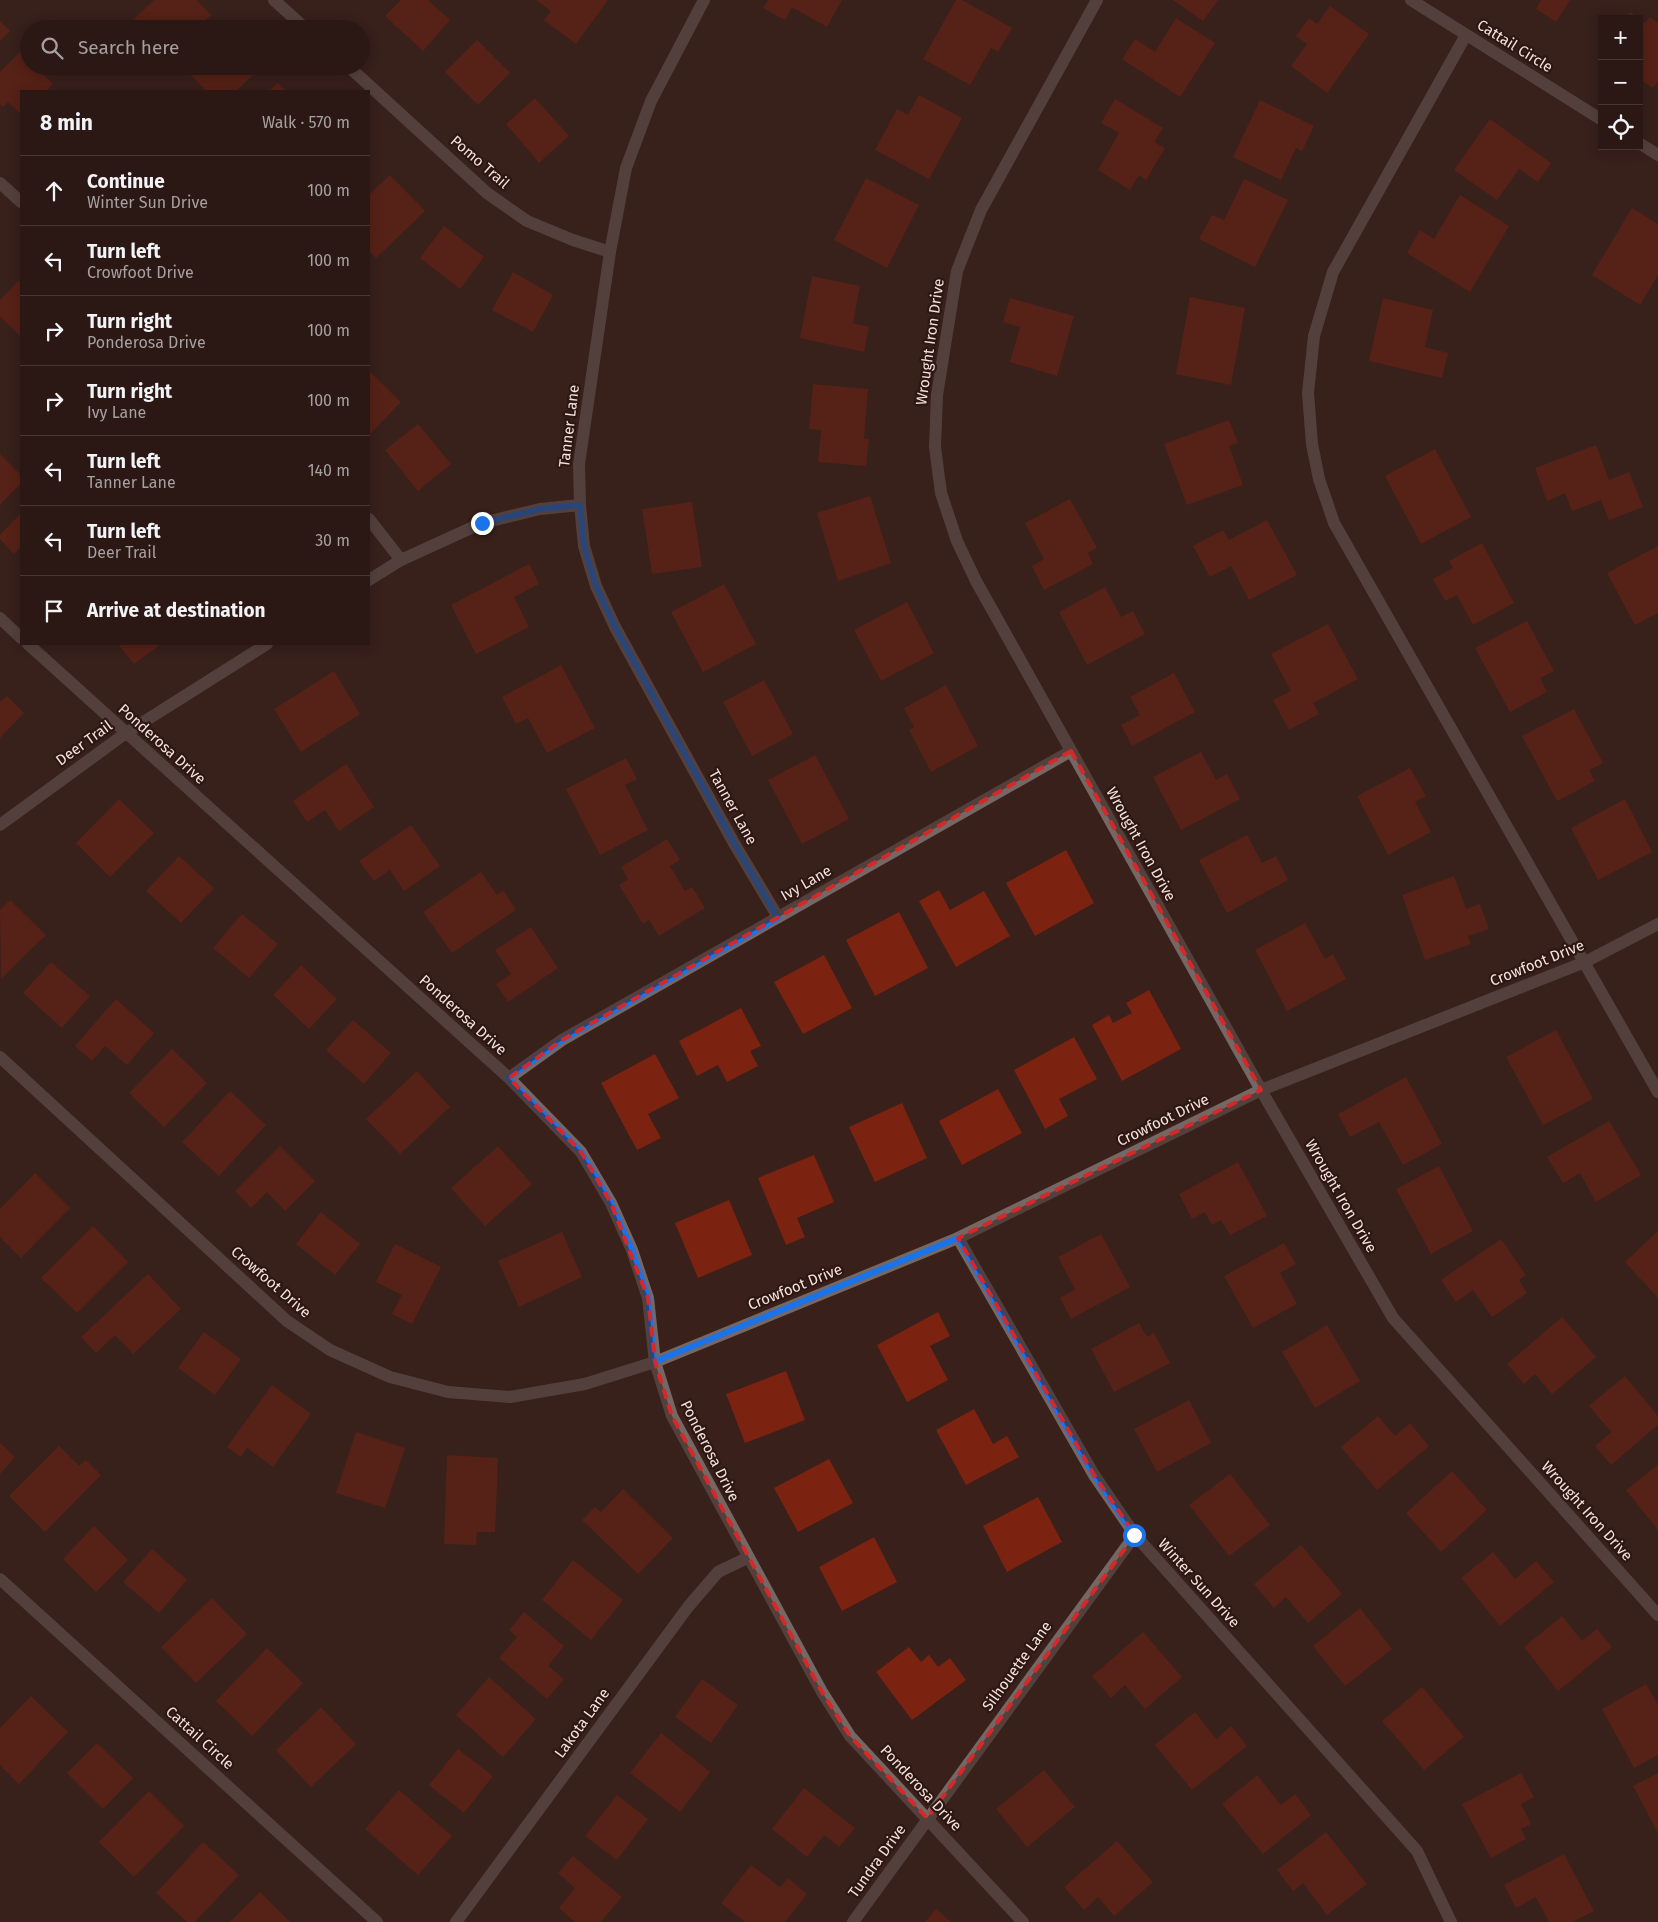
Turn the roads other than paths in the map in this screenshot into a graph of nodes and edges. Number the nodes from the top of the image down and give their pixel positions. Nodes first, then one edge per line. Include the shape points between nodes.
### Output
1 (274, 0) edge
2 (704, 0) edge
3 (1098, 0) edge
4 (1411, 0) edge
5 (296, 20) edge
6 (1466, 35) junction
7 (358, 75) edge
8 (1598, 118) edge
9 (1643, 146) edge
10 (1658, 155) edge
11 (0, 183) edge
12 (20, 201) edge
13 (610, 252) junction
14 (580, 505) junction
15 (370, 521) edge
16 (401, 560) junction
17 (370, 579) edge
18 (0, 618) edge
19 (20, 637) edge
20 (29, 645) edge
21 (265, 645) edge
22 (126, 733) junction
23 (1071, 751) junction
24 (0, 825) edge
25 (778, 918) junction
26 (1658, 924) edge
27 (1585, 962) junction
28 (0, 1057) edge
29 (508, 1078) junction
30 (1261, 1090) junction
31 (1658, 1092) edge
32 (958, 1238) junction
33 (654, 1362) junction
34 (1134, 1535) junction
35 (748, 1558) junction
36 (0, 1579) edge
37 (1658, 1615) edge
38 (927, 1818) junction
39 (377, 1922) edge
40 (456, 1922) edge
41 (853, 1922) edge
42 (1023, 1922) edge
43 (1452, 1922) edge

1 - 5 street
2 - 13 street, Tanner Lane via 651,102 626,168
3 - 23 street, Wrought Iron Drive via 981,210 958,271 937,395 935,447 941,493 957,541
4 - 6 street, Cattail Circle
6 - 8 street, Cattail Circle
6 - 27 street via 1334,272 1314,336 1308,393 1312,444 1319,479 1334,524
7 - 13 street, Pomo Trail via 487,192 527,221
9 - 10 street
11 - 12 street
13 - 14 street, Tanner Lane via 579,464
14 - 16 street via 540,509 482,523
14 - 25 street, Tanner Lane via 586,554 596,586 615,627
15 - 16 street
16 - 17 street
18 - 19 street
20 - 22 street, Ponderosa Drive
21 - 22 street, Deer Trail
22 - 24 street, Deer Trail
22 - 29 street, Ponderosa Drive
23 - 25 street, Ivy Lane
23 - 30 street, Wrought Iron Drive
25 - 29 street, Ivy Lane via 562,1040
26 - 27 street, Crowfoot Drive
27 - 30 street, Crowfoot Drive
27 - 31 street
28 - 33 street, Crowfoot Drive via 287,1321 330,1350 390,1377 448,1392 510,1397 585,1384
29 - 33 street, Ponderosa Drive via 581,1152 611,1203 632,1250 648,1298
30 - 32 street, Crowfoot Drive
30 - 37 street, Wrought Iron Drive via 1393,1318
32 - 33 street, Crowfoot Drive
32 - 34 street, Winter Sun Drive via 1094,1475
33 - 35 street, Ponderosa Drive via 672,1416
34 - 38 street, Silhouette Lane
34 - 43 street, Winter Sun Drive via 1416,1851
35 - 38 street, Ponderosa Drive via 850,1736
35 - 40 street, Lakota Lane via 718,1572 688,1606
36 - 39 street, Cattail Circle
38 - 41 street, Tundra Drive
38 - 42 street, Ponderosa Drive

